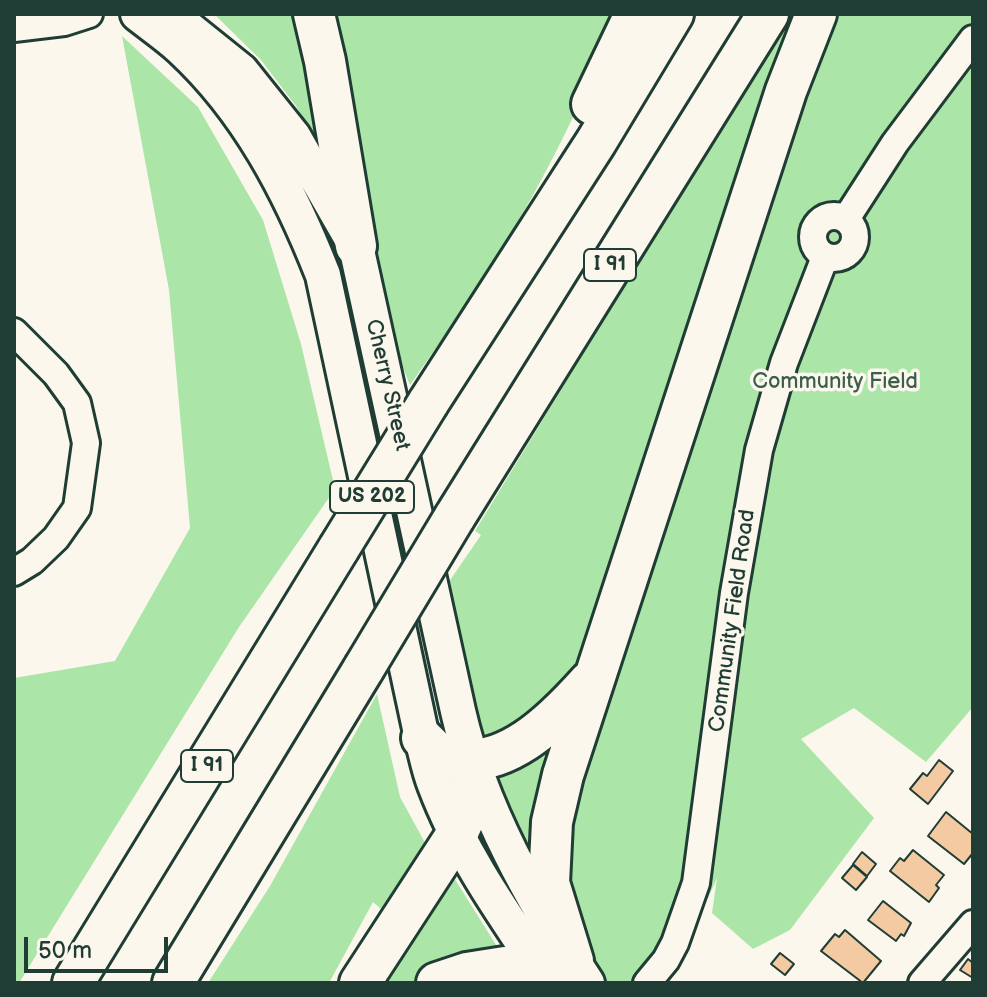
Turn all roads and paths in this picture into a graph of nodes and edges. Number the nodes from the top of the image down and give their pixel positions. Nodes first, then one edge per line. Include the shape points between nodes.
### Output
1 (32, 14) edge
2 (89, 14) edge
3 (138, 14) edge
4 (170, 14) edge
5 (314, 14) edge
6 (635, 14) edge
7 (673, 14) edge
8 (768, 14) edge
9 (816, 14) edge
10 (14, 25) edge
11 (973, 39) edge
12 (356, 246) junction
13 (478, 321) junction
14 (14, 332) edge
15 (14, 572) edge
16 (595, 677) junction
17 (422, 738) junction
18 (472, 760) junction
19 (457, 834) junction
20 (973, 924) edge
21 (565, 977) edge
22 (73, 983) edge
23 (173, 983) edge
24 (360, 983) edge
25 (437, 983) edge
26 (647, 983) edge
27 (922, 983) edge

1 - 10 street
2 - 10 street via 64,22
3 - 17 main road, Cherry Street / US 202 via 181,48 238,112 300,215 323,275
4 - 12 main road, Cherry Street / US 202 via 241,71 293,136
5 - 12 highway
6 - 13 highway
7 - 13 highway, I 91
8 - 23 highway, I 91, bridge
9 - 16 highway via 786,91
11 - 26 street, Community Field Road via 846,219 853,228 854,245 842,257 825,257 784,363 759,450 736,580 696,883 675,943
12 - 18 main road, Cherry Street / US 202
13 - 22 highway, I 91, bridge
14 - 15 street via 77,403 86,443 77,508 56,538
16 - 18 highway via 543,728 507,750
16 - 21 highway via 563,775 551,837 549,883
17 - 18 highway via 443,757
17 - 19 main road, Cherry Street / US 202 via 434,784
18 - 19 highway via 469,808
18 - 21 main road, Cherry Street / US 202
19 - 21 main road, Cherry Street / US 202 via 493,897
19 - 24 highway
20 - 27 street
21 - 25 highway via 505,967

